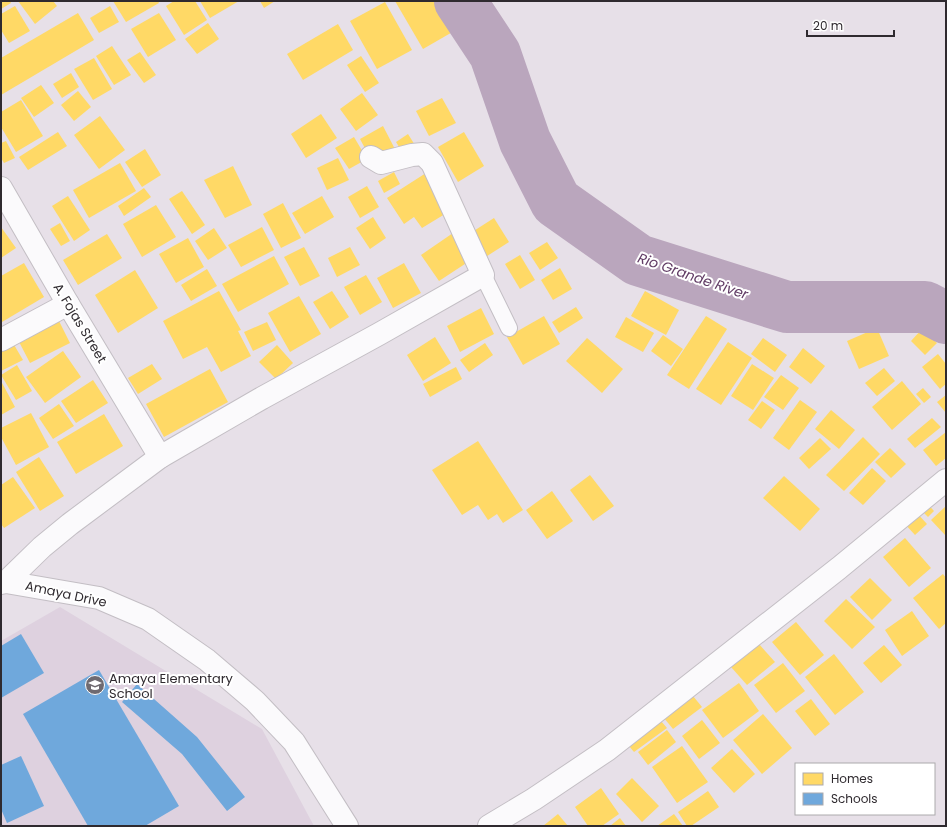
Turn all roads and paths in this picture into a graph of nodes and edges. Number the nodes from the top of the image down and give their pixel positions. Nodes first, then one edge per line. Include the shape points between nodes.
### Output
1 (370, 157) dead end
2 (1, 188) edge
3 (483, 275) junction
4 (68, 304) junction
5 (509, 328) dead end
6 (1, 340) edge
7 (160, 457) junction
8 (946, 480) edge
9 (3, 582) edge
10 (347, 826) edge
11 (490, 826) edge

1 - 3 street via 381,163 423,154 432,163
2 - 4 street, A. Fojas Street
3 - 5 lane
3 - 7 street
4 - 6 street
4 - 7 street, A. Fojas Street
7 - 9 street via 70,524
8 - 11 street via 839,568 607,750 534,800
9 - 10 street, Amaya Drive via 99,598 148,619 207,660 255,701 294,742

